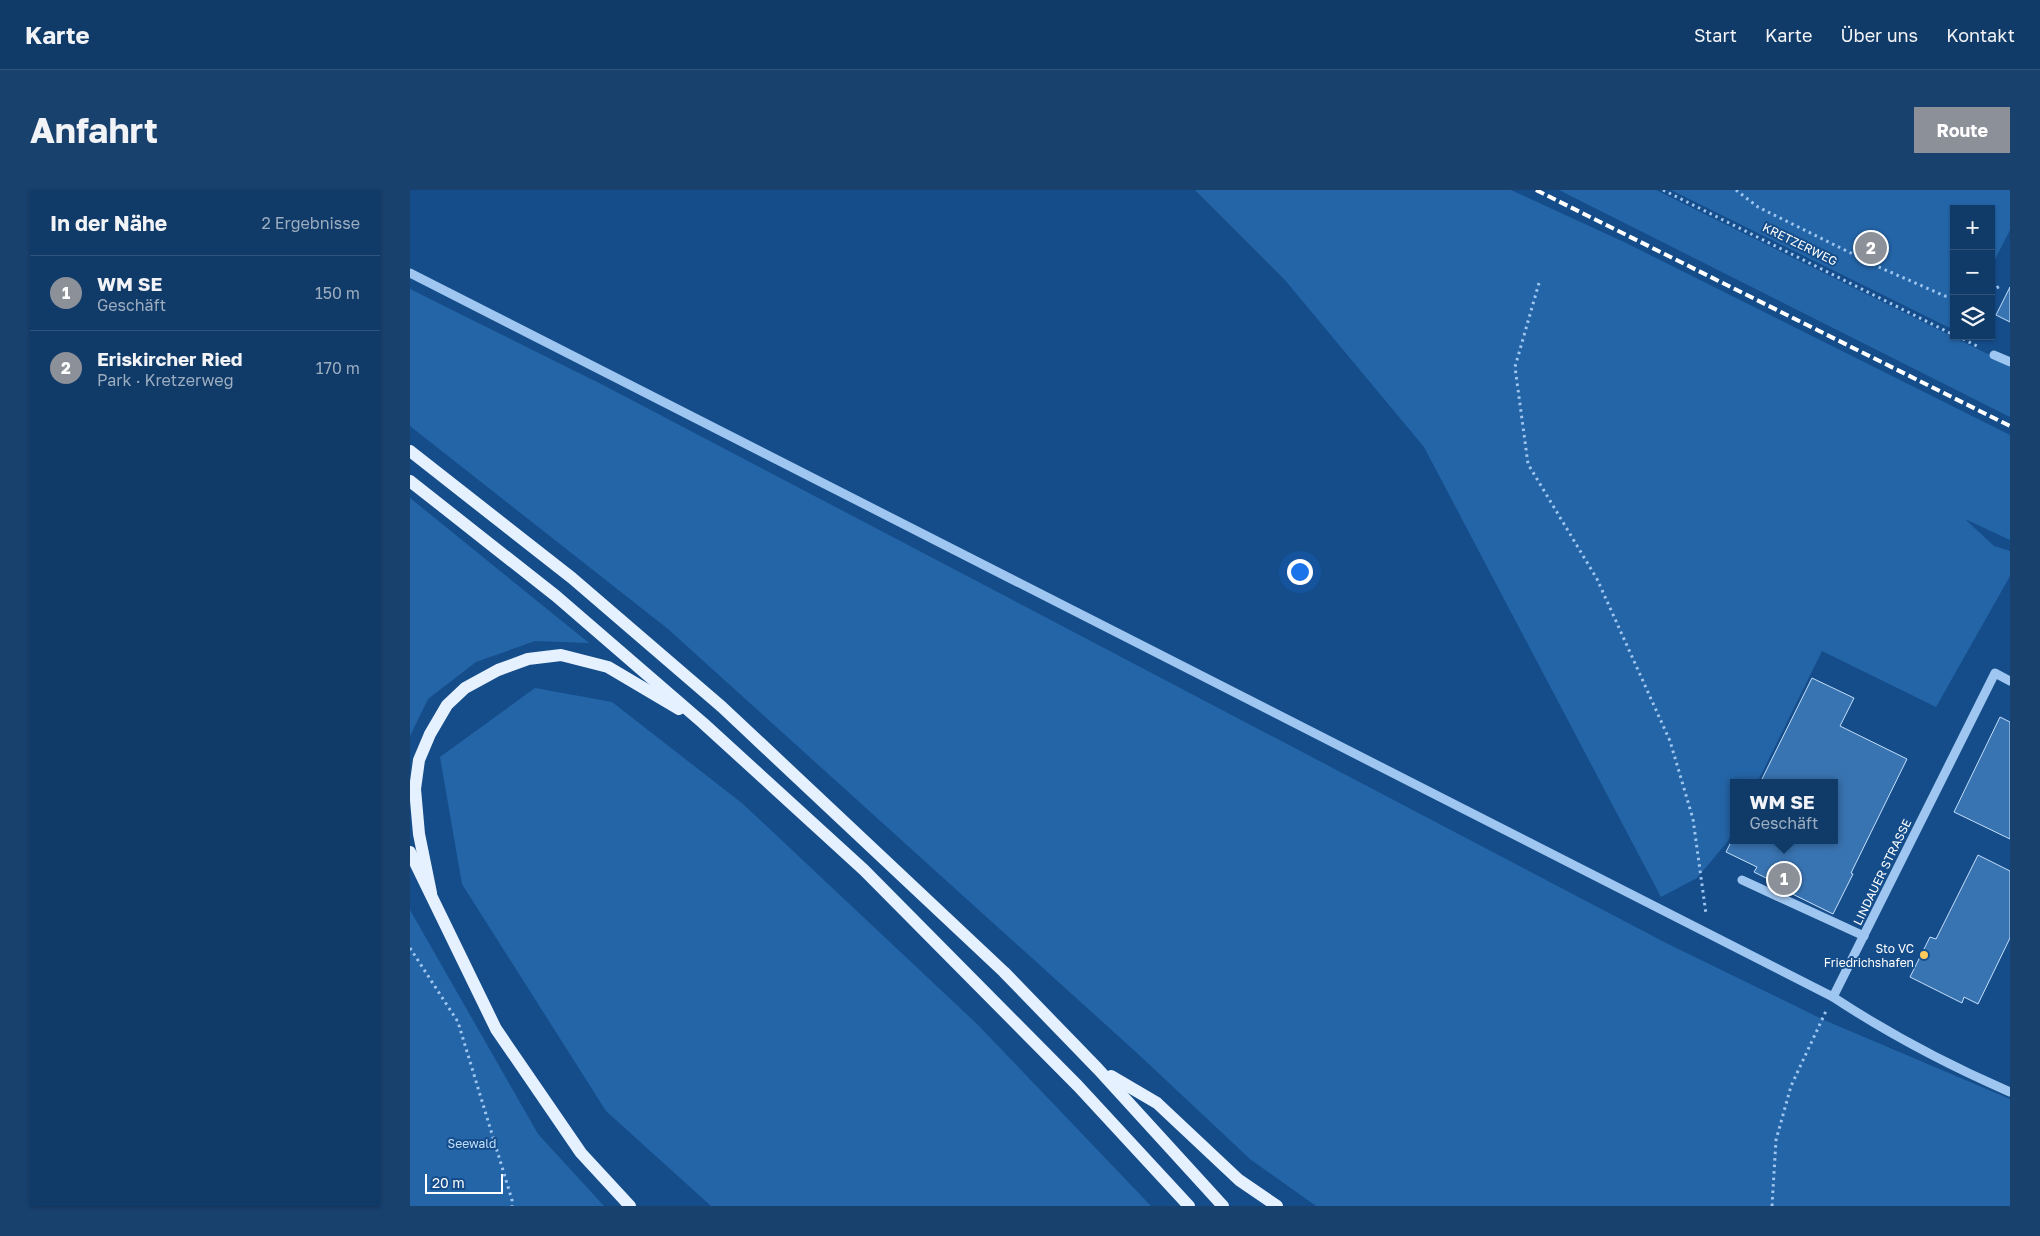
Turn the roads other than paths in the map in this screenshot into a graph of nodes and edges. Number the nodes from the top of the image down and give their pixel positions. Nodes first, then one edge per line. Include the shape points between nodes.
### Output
1 (410, 273) edge
2 (1994, 354) road end
3 (2010, 362) edge
4 (410, 451) edge
5 (410, 481) edge
6 (2010, 681) edge
7 (703, 723) junction
8 (410, 852) edge
9 (1742, 880) dead end
10 (431, 893) junction
11 (1864, 936) junction
12 (1833, 997) junction
13 (1098, 1069) junction
14 (2010, 1092) edge
15 (630, 1206) edge
16 (1189, 1206) edge
17 (1223, 1206) edge
18 (1277, 1206) edge

1 - 12 street
2 - 3 street
4 - 13 main road via 572,578 722,707 1004,972
5 - 7 main road via 556,596
6 - 11 street, LINDAUER STRASSE via 1994,673
7 - 10 main road via 608,667 561,654 528,659 498,670 465,688 447,705 419,760 415,789 419,834
7 - 16 main road via 864,870 1071,1079
8 - 10 main road
9 - 11 street
10 - 15 main road via 496,1029 581,1153
11 - 12 street, LINDAUER STRASSE
12 - 14 street via 1884,1030
13 - 17 main road
13 - 18 main road via 1157,1103 1239,1180

